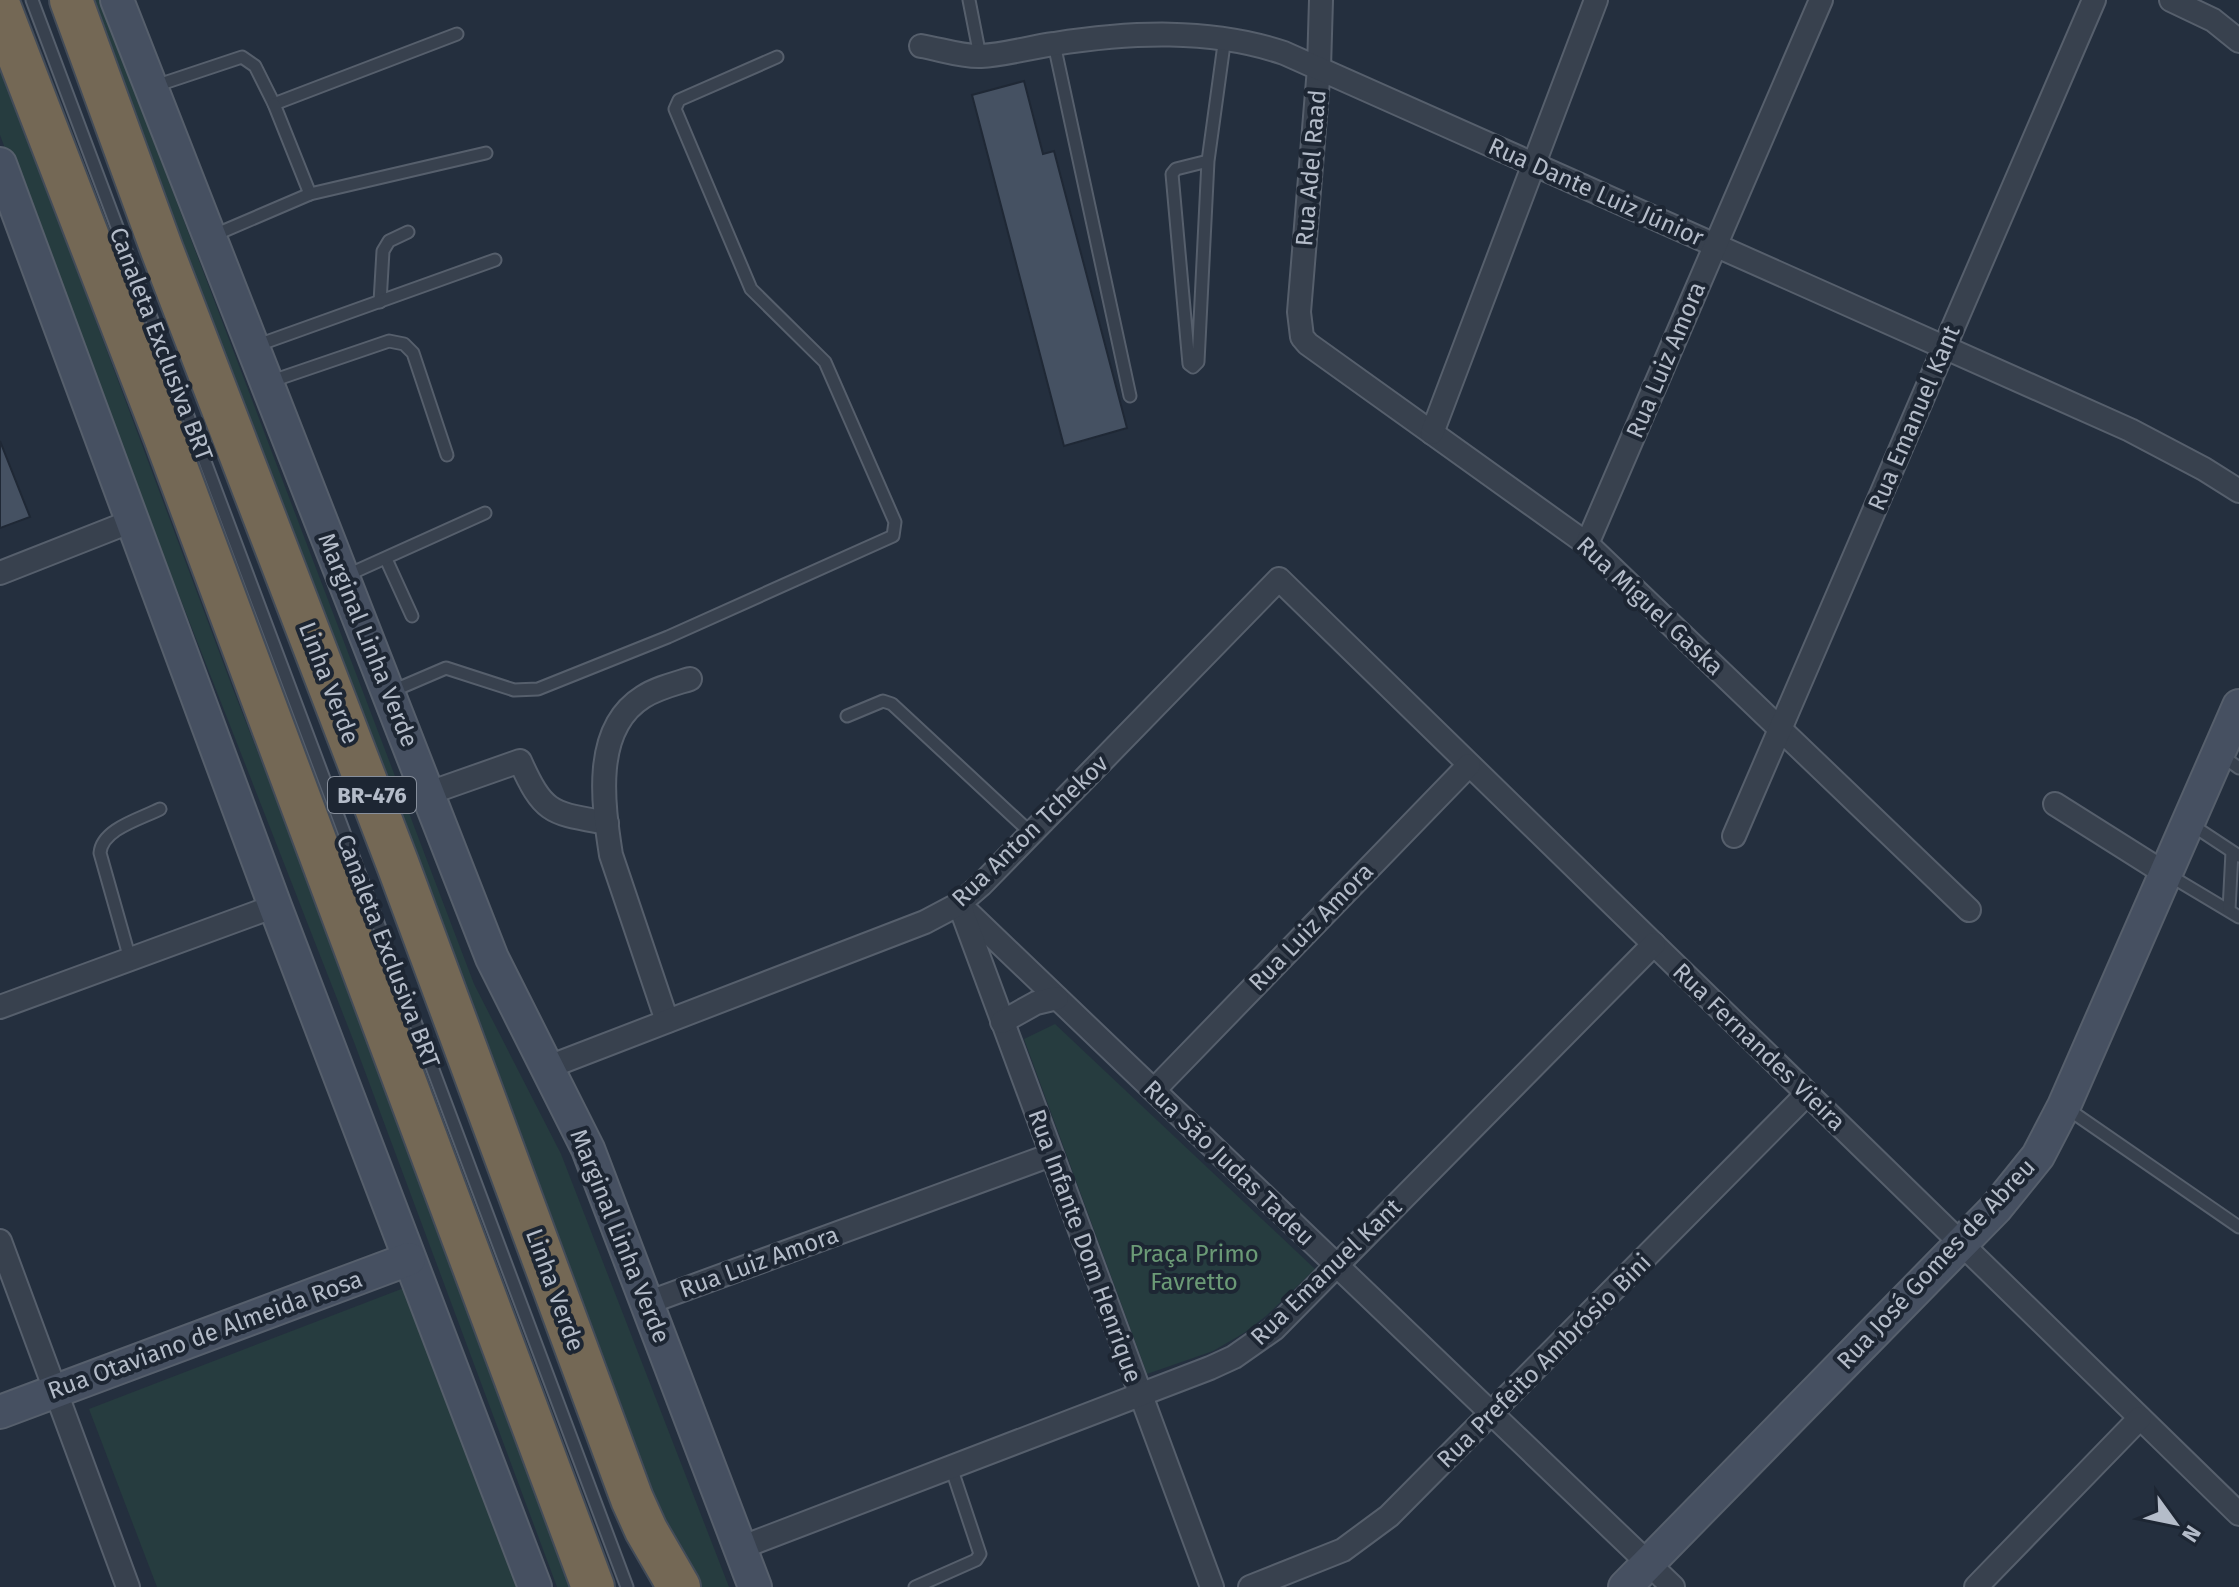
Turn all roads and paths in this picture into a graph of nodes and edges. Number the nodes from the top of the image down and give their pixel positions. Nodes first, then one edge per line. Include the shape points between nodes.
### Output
1 (32, 0) edge
2 (71, 0) edge
3 (117, 0) edge
4 (969, 0) edge
5 (1321, 0) edge
6 (1596, 0) edge
7 (1821, 0) edge
8 (2094, 0) edge
9 (2171, 0) edge
10 (0, 8) edge
11 (457, 34) dead end
12 (1225, 37) junction
13 (2239, 41) edge
14 (1054, 44) junction
15 (921, 46) dead end
16 (980, 56) junction
17 (777, 57) dead end
18 (1319, 68) junction
19 (151, 87) junction
20 (274, 104) junction
21 (486, 153) dead end
22 (1208, 161) junction
23 (0, 164) edge
24 (1534, 165) junction
25 (310, 194) junction
26 (408, 232) dead end
27 (210, 236) junction
28 (1716, 245) junction
29 (495, 260) dead end
30 (380, 302) junction
31 (1302, 337) joint
32 (254, 346) junction
33 (1944, 347) junction
34 (268, 383) junction
35 (1130, 396) dead end
36 (1432, 433) junction
37 (447, 455) dead end
38 (2239, 491) edge
39 (485, 513) dead end
40 (132, 521) junction
41 (1587, 544) junction
42 (386, 559) junction
43 (0, 573) edge
44 (342, 577) junction
45 (1279, 579) joint
46 (412, 616) dead end
47 (690, 679) dead end
48 (389, 692) junction
49 (2239, 706) edge
50 (847, 716) dead end
51 (1780, 729) junction
52 (2229, 761) edge
53 (1469, 765) junction
54 (429, 793) junction
55 (2055, 804) dead end
56 (160, 809) dead end
57 (607, 823) junction
58 (2188, 823) junction
59 (1031, 833) junction
60 (1734, 836) dead end
61 (2236, 854) edge
62 (2166, 874) junction
63 (959, 904) junction
64 (275, 906) junction
65 (1969, 910) dead end
66 (2234, 913) edge
67 (1654, 944) junction
68 (130, 959) junction
69 (1057, 998) junction
70 (0, 1007) edge
71 (667, 1021) junction
72 (1002, 1022) junction
73 (546, 1068) junction
74 (1154, 1090) junction
75 (1807, 1094) junction
76 (2064, 1106) junction
77 (1051, 1155) junction
78 (2239, 1227) edge
79 (1961, 1243) junction
80 (1, 1248) edge
81 (409, 1259) junction
82 (1336, 1265) junction
83 (647, 1303) junction
84 (55, 1390) junction
85 (1140, 1395) junction
86 (0, 1412) edge
87 (1492, 1414) junction
88 (2140, 1418) junction
89 (951, 1467) junction
90 (2239, 1514) edge
91 (740, 1548) junction
92 (1648, 1563) junction
93 (128, 1587) edge
94 (535, 1587) edge
95 (593, 1587) edge
96 (627, 1587) edge
97 (679, 1587) edge
98 (755, 1587) edge
99 (915, 1587) edge
100 (1212, 1587) edge
101 (1250, 1587) edge
102 (1625, 1587) edge
103 (1673, 1587) edge
104 (1976, 1587) edge

1 - 96 lane, Canaleta Exclusiva BRT
2 - 97 highway, Linha Verde / BR-476 via 632,1499
3 - 19 main road, Marginal Linha Verde
4 - 16 lane
5 - 18 street, Rua Adel Raad
6 - 24 street
7 - 28 street, Rua Luiz Amora
8 - 33 street, Rua Emanuel Kant
9 - 13 street via 2213,20
10 - 95 highway, BR-476
11 - 20 lane
12 - 14 street, Rua Dante Luiz Júnior via 1141,35
12 - 18 street, Rua Dante Luiz Júnior
12 - 22 lane
14 - 16 street, Rua Dante Luiz Júnior
14 - 35 lane
15 - 16 street, Rua Dante Luiz Júnior
17 - 48 lane via 679,100 675,109 751,289 825,362 895,522 893,536 538,689 514,690 446,668
18 - 24 street, Rua Dante Luiz Júnior
18 - 31 street, Rua Adel Raad via 1299,312
19 - 20 lane via 242,57 255,66
19 - 27 main road, Marginal Linha Verde
20 - 25 lane
21 - 25 lane
22 - 22 lane via 1198,362 1193,367 1172,174
23 - 40 main road
24 - 28 street, Rua Dante Luiz Júnior
24 - 36 street
25 - 27 lane
26 - 30 lane via 389,241 383,251
27 - 32 main road, Marginal Linha Verde
28 - 33 street, Rua Dante Luiz Júnior
28 - 41 street, Rua Luiz Amora
29 - 30 lane
30 - 32 lane
31 - 36 street, Rua Miguel Gaska
32 - 34 main road, Marginal Linha Verde
33 - 38 street, Rua Dante Luiz Júnior via 2156,443
33 - 51 street, Rua Emanuel Kant
34 - 37 lane via 389,341 404,344 413,353
34 - 44 main road, Marginal Linha Verde
36 - 41 street, Rua Miguel Gaska
39 - 42 lane
40 - 43 street
40 - 64 main road
41 - 51 street, Rua Miguel Gaska
42 - 44 lane
42 - 46 lane
44 - 48 main road, Marginal Linha Verde
45 - 53 street, Rua Fernandes Vieira
45 - 59 street, Rua Anton Tchekov
47 - 57 street via 644,696 614,730 605,764
48 - 54 main road, Marginal Linha Verde
49 - 52 main road, Rua José Gomes de Abreu
50 - 59 lane via 883,701 892,704
51 - 60 street, Rua Emanuel Kant
51 - 65 street, Rua Miguel Gaska
52 - 58 main road, Rua José Gomes de Abreu
53 - 67 street, Rua Fernandes Vieira
53 - 74 street, Rua Luiz Amora
54 - 57 street via 520,761 534,791 551,810
54 - 73 main road, Marginal Linha Verde via 492,958
55 - 62 street
56 - 68 lane via 101,843
57 - 71 street via 617,878
58 - 61 lane
58 - 62 main road, Rua José Gomes de Abreu
59 - 63 street, Rua Anton Tchekov
61 - 66 lane
62 - 66 lane
62 - 76 main road, Rua José Gomes de Abreu
63 - 69 street, Rua São Judas Tadeu
63 - 71 street, Rua Anton Tchekov via 925,922
63 - 72 street, Rua Infante Dom Henrique
64 - 68 street
64 - 81 main road
67 - 75 street, Rua Fernandes Vieira
67 - 82 street, Rua Emanuel Kant
68 - 70 street
69 - 72 street
69 - 74 street, Rua São Judas Tadeu
71 - 73 street, Rua Anton Tchekov
72 - 77 street, Rua Infante Dom Henrique
73 - 83 main road, Marginal Linha Verde via 588,1149
74 - 82 street, Rua São Judas Tadeu
75 - 79 street, Rua Fernandes Vieira
75 - 87 street, Rua Prefeito Ambrósio Bini
76 - 78 lane
76 - 79 main road, Rua José Gomes de Abreu via 2031,1165
77 - 83 street, Rua Luiz Amora
77 - 85 street, Rua Infante Dom Henrique
79 - 88 street, Rua Fernandes Vieira
79 - 92 main road, Rua José Gomes de Abreu
80 - 84 street
81 - 84 main road, Rua Otaviano de Almeida Rosa
81 - 94 main road
82 - 85 street, Rua Emanuel Kant via 1255,1344
82 - 87 street, Rua São Judas Tadeu
83 - 91 main road, Marginal Linha Verde
84 - 86 main road, Rua Otaviano de Almeida Rosa
84 - 93 street
85 - 89 street, Rua Emanuel Kant
85 - 100 street, Rua Infante Dom Henrique
87 - 92 street, Rua São Judas Tadeu
87 - 101 street, Rua Prefeito Ambrósio Bini via 1367,1534 1318,1561
88 - 90 street, Rua Fernandes Vieira
88 - 104 street
89 - 91 street, Rua Emanuel Kant
89 - 99 lane via 980,1554
91 - 98 main road, Marginal Linha Verde
92 - 102 main road, Rua José Gomes de Abreu
92 - 103 street, Rua São Judas Tadeu

